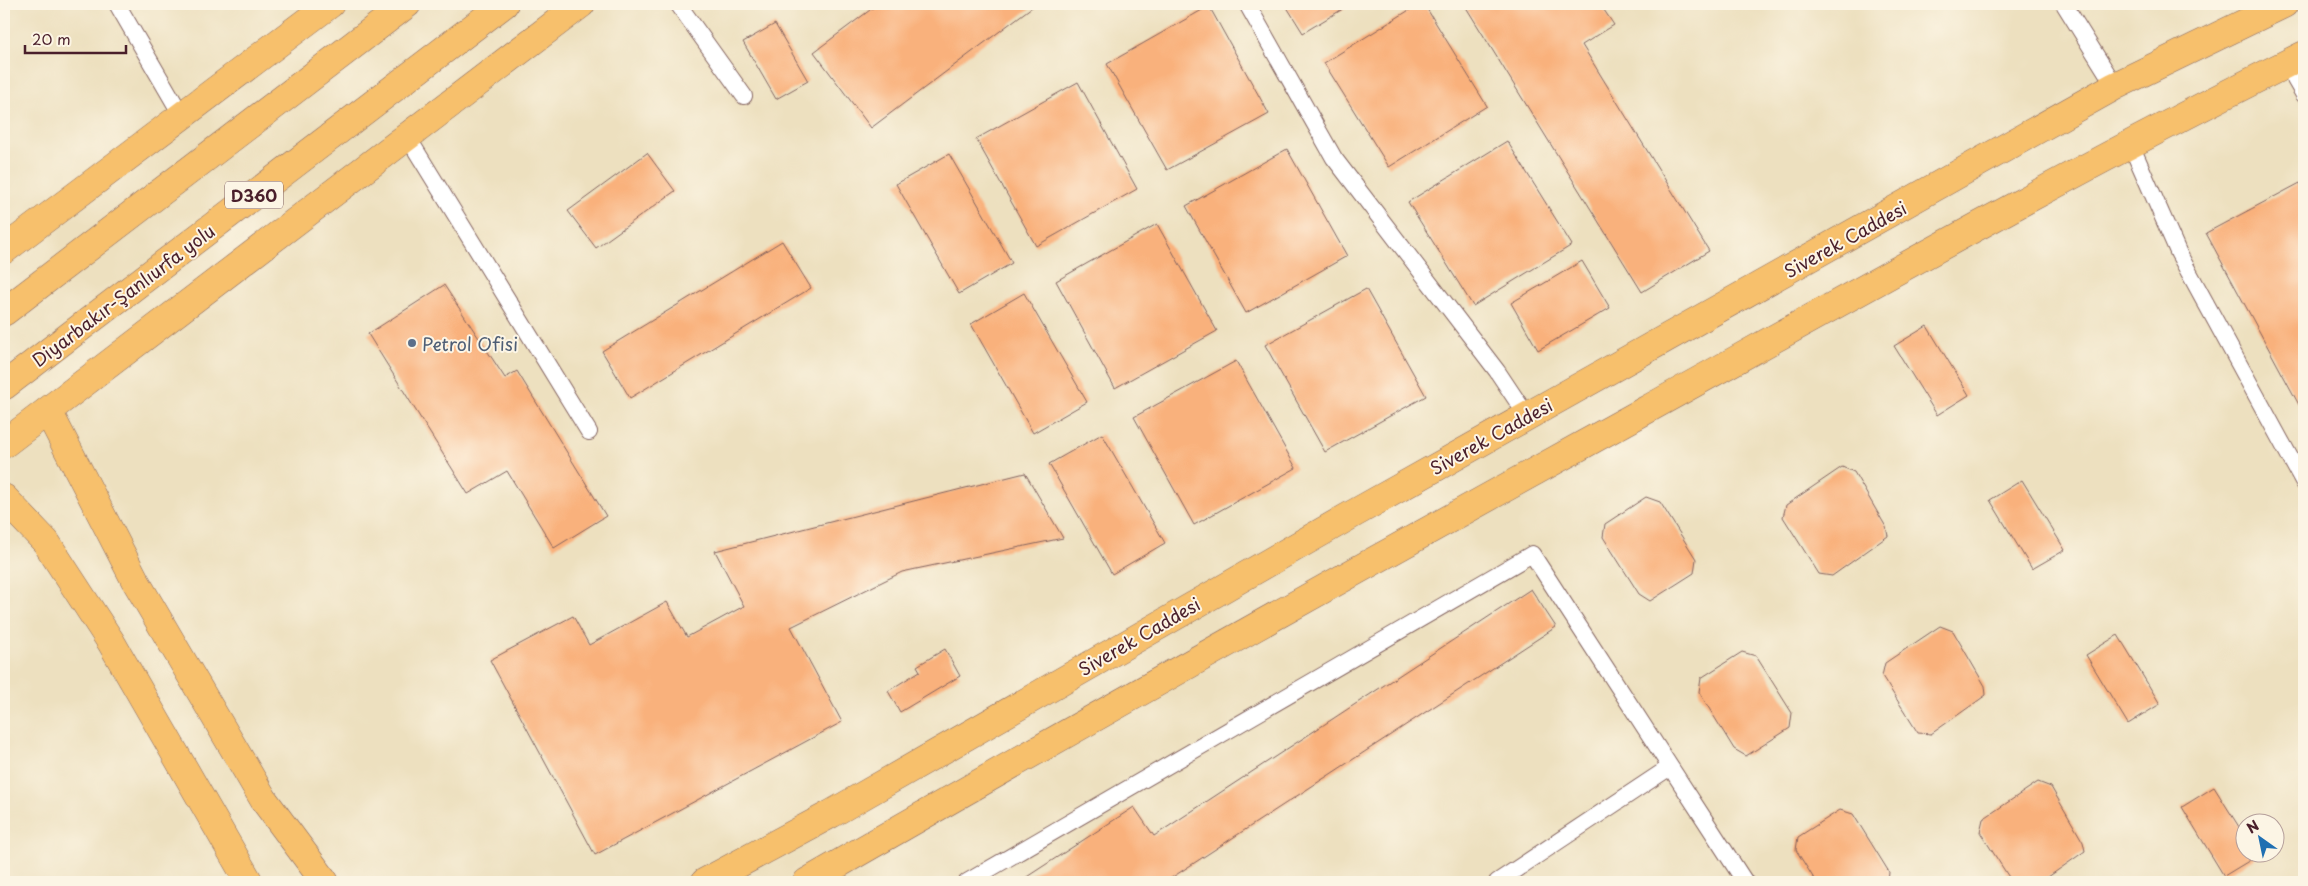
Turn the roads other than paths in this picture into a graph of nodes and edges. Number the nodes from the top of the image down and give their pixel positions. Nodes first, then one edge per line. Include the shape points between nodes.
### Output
1 (117, 4) edge
2 (330, 4) edge
3 (407, 4) edge
4 (504, 4) edge
5 (580, 4) edge
6 (678, 4) edge
7 (1247, 4) edge
8 (2064, 4) edge
9 (2284, 4) edge
10 (2295, 59) edge
11 (2116, 86) junction
12 (2304, 94) edge
13 (744, 96) dead end
14 (182, 116) junction
15 (407, 136) junction
16 (2130, 145) junction
17 (4, 250) edge
18 (4, 312) edge
19 (4, 386) edge
20 (48, 411) junction
21 (1527, 416) junction
22 (589, 432) dead end
23 (4, 444) edge
24 (2304, 483) edge
25 (4, 498) edge
26 (1670, 767) junction
27 (249, 882) edge
28 (325, 882) edge
29 (705, 882) edge
30 (807, 882) edge
31 (967, 882) edge
32 (1498, 882) edge
33 (1745, 882) edge

1 - 14 lane
2 - 14 main road
3 - 18 main road
4 - 19 main road, Diyarbakır-Şanlıurfa yolu / D360
5 - 15 main road
6 - 13 lane
7 - 21 lane via 1334,158
8 - 11 lane
9 - 11 main road, Siverek Caddesi
10 - 12 lane
10 - 16 main road
11 - 21 main road, Siverek Caddesi
14 - 17 main road
15 - 20 main road
15 - 22 lane
16 - 24 lane via 2179,254
16 - 30 main road via 1436,526
20 - 23 main road
20 - 28 main road via 136,580 259,792
21 - 29 main road, Siverek Caddesi via 831,814
25 - 27 main road via 46,542 111,642
26 - 31 lane via 1532,554
26 - 32 lane
26 - 33 lane

